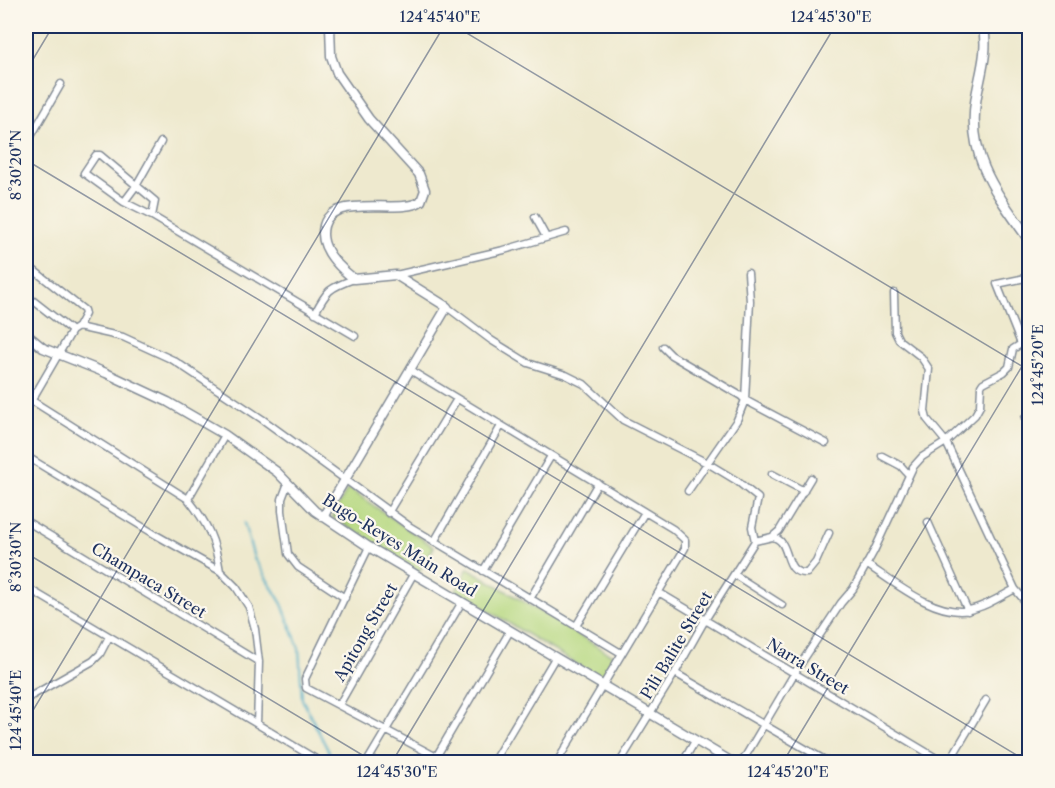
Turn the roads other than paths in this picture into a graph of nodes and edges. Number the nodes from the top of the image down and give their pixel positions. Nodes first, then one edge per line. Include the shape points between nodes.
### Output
1 (330, 26) edge
2 (983, 26) edge
3 (61, 84) dead end
4 (27, 140) edge
5 (161, 142) dead end
6 (136, 186) junction
7 (124, 202) junction
8 (152, 216) junction
9 (535, 217) dead end
10 (566, 232) dead end
11 (546, 237) junction
12 (1029, 241) edge
13 (26, 264) edge
14 (748, 273) dead end
15 (396, 274) junction
16 (1029, 277) edge
17 (354, 279) junction
18 (894, 293) dead end
19 (26, 295) edge
20 (447, 307) junction
21 (315, 314) junction
22 (75, 329) junction
23 (26, 334) edge
24 (355, 336) dead end
25 (1029, 343) edge
26 (1021, 344) junction
27 (663, 347) dead end
28 (58, 354) junction
29 (410, 370) junction
30 (457, 399) junction
31 (31, 400) junction
32 (745, 400) junction
33 (26, 410) edge
34 (501, 426) junction
35 (225, 435) junction
36 (946, 442) junction
37 (826, 443) dead end
38 (26, 456) edge
39 (551, 456) junction
40 (882, 456) dead end
41 (708, 464) junction
42 (772, 474) dead end
43 (909, 475) junction
44 (811, 478) dead end
45 (345, 480) junction
46 (288, 483) junction
47 (598, 483) junction
48 (688, 491) dead end
49 (804, 491) junction
50 (188, 499) junction
51 (645, 512) junction
52 (388, 513) junction
53 (323, 516) junction
54 (26, 521) edge
55 (928, 522) dead end
56 (828, 532) dead end
57 (772, 537) junction
58 (434, 542) junction
59 (755, 542) junction
60 (369, 547) junction
61 (866, 564) junction
62 (220, 571) junction
63 (483, 571) junction
64 (414, 573) junction
65 (735, 575) junction
66 (26, 587) edge
67 (1015, 589) junction
68 (660, 593) junction
69 (345, 598) junction
70 (530, 599) junction
71 (462, 602) junction
72 (782, 605) dead end
73 (1029, 607) edge
74 (968, 611) junction
75 (705, 620) junction
76 (576, 626) junction
77 (510, 631) junction
78 (109, 637) junction
79 (621, 653) junction
80 (555, 658) junction
81 (259, 662) junction
82 (675, 673) junction
83 (794, 674) junction
84 (602, 686) junction
85 (26, 699) edge
86 (986, 700) dead end
87 (339, 705) junction
88 (650, 714) junction
89 (257, 724) junction
90 (764, 724) junction
91 (387, 730) junction
92 (695, 741) junction
93 (436, 757) junction
94 (321, 762) edge
95 (367, 762) edge
96 (446, 762) edge
97 (494, 762) edge
98 (556, 762) edge
99 (620, 762) edge
100 (683, 762) edge
101 (732, 762) edge
102 (742, 762) edge
103 (828, 762) edge
104 (943, 762) edge
105 (950, 762) edge

1 - 17 street via 337,73 369,119 418,174 425,190 421,201 409,207 360,206 336,212 329,218 324,226 324,243 340,268
2 - 12 main road via 985,47 974,115 979,158
3 - 4 street
5 - 6 street
6 - 7 street
6 - 7 street via 99,154 86,168 86,174
6 - 8 street via 155,201
7 - 8 street
8 - 21 street
9 - 11 street
10 - 11 street
11 - 15 street
13 - 22 street via 84,310
14 - 32 street
15 - 17 street
15 - 20 street
16 - 26 street via 997,284
17 - 21 street via 333,286
18 - 36 street via 895,332 926,362 929,377 925,411
19 - 22 street
20 - 29 street
20 - 41 street via 528,363 584,384 623,420
21 - 24 street
22 - 28 street
22 - 45 street via 123,337 173,360
23 - 28 street, Bugo-Reyes Main Road
25 - 26 street
26 - 36 street via 1013,349 1009,367 983,383 978,410
27 - 32 street
28 - 31 street
28 - 35 street, Bugo-Reyes Main Road via 151,393
29 - 30 street
29 - 45 street
30 - 34 street
30 - 52 street
31 - 33 street
31 - 50 street
32 - 37 street
32 - 41 street via 737,420
34 - 39 street
34 - 58 street
35 - 46 street, Bugo-Reyes Main Road
35 - 50 street
36 - 43 street via 917,461
36 - 67 street
38 - 62 street
39 - 47 street
39 - 63 street
40 - 43 street
41 - 48 street
41 - 59 street via 758,498 752,527
42 - 49 street
43 - 61 street
44 - 49 street
45 - 52 street
45 - 53 street
46 - 53 street, Bugo-Reyes Main Road
46 - 69 street via 282,499 288,554 298,567
47 - 51 street
47 - 70 street
49 - 57 street
50 - 62 street via 211,533
51 - 68 street via 679,532 686,545
51 - 76 street
52 - 58 street
53 - 60 street, Bugo-Reyes Main Road
54 - 81 street, Champaca Street
55 - 74 street
56 - 57 street via 811,570 801,574 791,567 784,542
57 - 59 street
58 - 63 street
59 - 65 street, Pili Balite Street
60 - 64 street, Bugo-Reyes Main Road
60 - 69 street
61 - 74 street via 930,605 949,612
61 - 83 street
62 - 81 street via 249,607
63 - 70 street
64 - 71 street, Bugo-Reyes Main Road
64 - 87 street, Apitong Street
65 - 72 street
65 - 75 street, Pili Balite Street
66 - 78 street
67 - 73 street
67 - 74 street
68 - 75 street, Narra Street
68 - 79 street
69 - 87 street via 305,683 309,690
70 - 76 street
71 - 77 street, Bugo-Reyes Main Road
71 - 91 street
75 - 82 street, Pili Balite Street
75 - 83 street, Narra Street
76 - 79 street
77 - 80 street, Bugo-Reyes Main Road
77 - 93 street
78 - 85 street via 93,661
78 - 89 street
79 - 84 street
80 - 84 street, Bugo-Reyes Main Road
80 - 97 street
81 - 89 street
82 - 88 street, Pili Balite Street
82 - 90 street
83 - 90 street
83 - 104 street, Narra Street
84 - 88 street, Bugo-Reyes Main Road
84 - 98 street
86 - 105 street
87 - 91 street
88 - 92 street, Bugo-Reyes Main Road
88 - 99 street, Pili Balite Street
89 - 94 street
90 - 102 street
90 - 103 street
91 - 93 street
91 - 95 street
92 - 100 street
92 - 101 street, Bugo-Reyes Main Road
93 - 96 street

